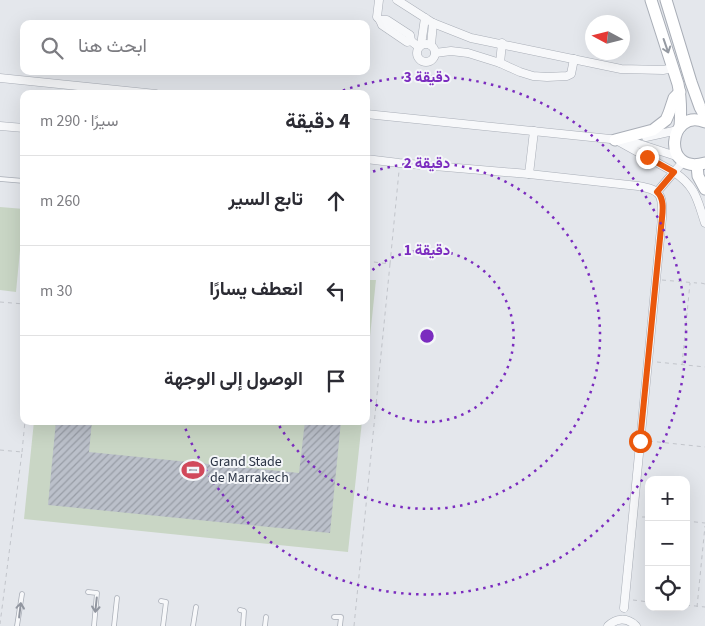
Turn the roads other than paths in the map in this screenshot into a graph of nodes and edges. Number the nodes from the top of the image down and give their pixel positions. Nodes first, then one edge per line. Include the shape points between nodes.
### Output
1 (379, 0) edge
2 (397, 0) edge
3 (651, 0) edge
4 (666, 0) edge
5 (424, 18) junction
6 (434, 23) junction
7 (502, 43) junction
8 (431, 44) junction
9 (420, 46) junction
10 (435, 53) junction
11 (574, 59) junction
12 (500, 63) junction
13 (674, 68) junction
14 (0, 78) edge
15 (117, 90) edge
16 (680, 92) junction
17 (370, 114) edge
18 (705, 116) edge
19 (705, 122) edge
20 (0, 126) edge
21 (20, 128) edge
22 (679, 128) junction
23 (534, 131) junction
24 (615, 140) junction
25 (630, 141) junction
26 (370, 159) edge
27 (682, 159) junction
28 (701, 164) edge
29 (674, 172) junction
30 (529, 174) junction
31 (0, 179) edge
32 (20, 181) edge
33 (705, 189) edge
34 (657, 192) junction
35 (705, 223) edge
36 (88, 592) dead end
37 (22, 594) dead end
38 (117, 598) dead end
39 (161, 601) dead end
40 (196, 607) dead end
41 (624, 608) junction
42 (240, 610) dead end
43 (266, 617) dead end
44 (334, 617) dead end
45 (618, 620) junction
46 (627, 620) junction
47 (18, 626) edge
48 (94, 626) edge
49 (114, 626) edge
50 (163, 626) edge
51 (193, 626) edge
52 (243, 626) edge
53 (265, 626) edge
54 (340, 626) edge
55 (608, 626) edge
56 (636, 626) edge

1 - 9 street via 377,17 410,35 411,41
2 - 5 street
3 -> 13 street
4 - 18 street
5 - 6 street
5 - 9 street
6 - 7 street via 471,38
6 - 8 street
7 - 11 street
7 - 12 street
8 - 9 street
8 - 10 street
9 - 10 street via 417,54 424,62 432,60
10 - 12 street via 468,53
11 - 12 street via 571,74 567,76 533,76
11 - 13 street via 621,69
13 - 16 street
14 - 15 street
16 - 22 street
16 - 24 street via 674,98 666,120 653,130
17 - 23 street
19 - 22 street via 689,121
20 - 21 street
22 - 25 street
22 - 27 street via 674,139
23 - 24 street
23 - 30 street
24 - 25 street
24 - 29 street
25 - 27 street
26 - 30 street
27 - 28 street via 688,164
27 - 29 street
28 - 33 street via 698,176
29 - 34 street
29 - 35 street via 696,195
30 - 34 street via 638,186
31 - 32 lane
34 - 41 street via 663,210
36 -> 48 lane via 97,593
47 -> 37 lane
38 - 49 lane
39 - 50 lane via 166,602
40 - 51 lane
41 - 45 street
41 - 46 street
42 - 52 lane via 244,611
43 - 53 lane
44 - 54 lane via 341,618
45 - 46 street
45 - 55 street
46 - 56 street

